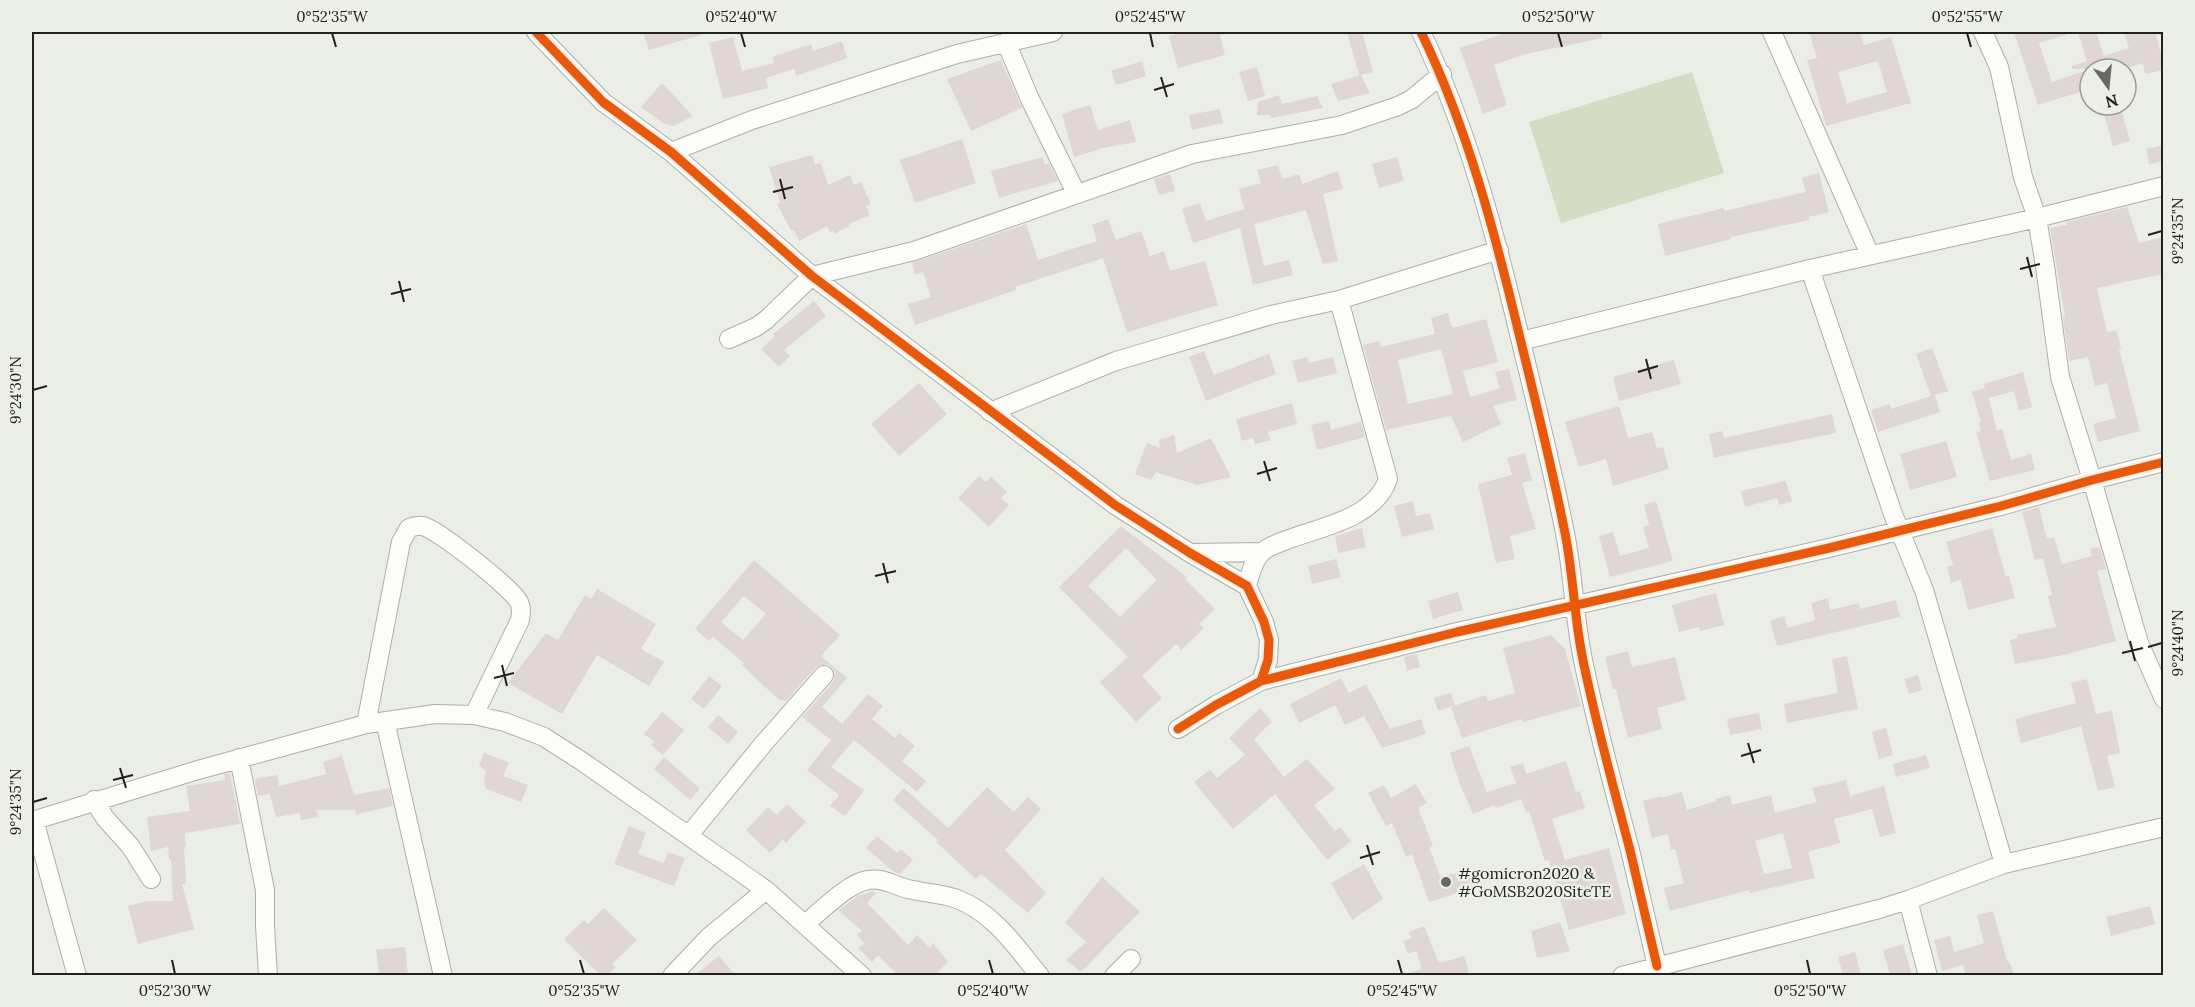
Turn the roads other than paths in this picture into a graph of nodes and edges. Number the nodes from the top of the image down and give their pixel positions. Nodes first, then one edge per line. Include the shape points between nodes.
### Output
1 (536, 32) edge
2 (1053, 32) edge
3 (1421, 32) edge
4 (1772, 32) edge
5 (1983, 32) edge
6 (1006, 42) junction
7 (1442, 74) junction
8 (671, 152) junction
9 (2163, 186) edge
10 (1076, 193) junction
11 (2037, 218) junction
12 (1499, 250) junction
13 (1870, 255) junction
14 (1810, 269) junction
15 (812, 276) junction
16 (1339, 300) junction
17 (729, 339) dead end
18 (1521, 341) junction
19 (990, 412) junction
20 (2163, 462) edge
21 (2092, 480) junction
22 (1899, 531) junction
23 (1262, 552) junction
24 (1190, 553) junction
25 (1247, 585) junction
26 (1575, 606) junction
27 (824, 675) dead end
28 (1261, 681) junction
29 (2163, 699) edge
30 (474, 716) junction
31 (385, 721) junction
32 (366, 724) junction
33 (1178, 729) dead end
34 (239, 758) junction
35 (94, 800) junction
36 (33, 820) edge
37 (2163, 827) edge
38 (689, 835) junction
39 (2004, 864) junction
40 (151, 879) dead end
41 (766, 890) junction
42 (1908, 900) junction
43 (805, 924) junction
44 (1131, 958) dead end
45 (1657, 966) junction
46 (77, 975) edge
47 (268, 975) edge
48 (443, 975) edge
49 (672, 975) edge
50 (862, 975) edge
51 (1040, 975) edge
52 (1114, 975) edge
53 (1622, 975) edge
54 (1928, 975) edge

1 - 8 street via 603,102
2 - 6 street
3 - 7 street
4 - 13 street
5 - 11 street via 1999,67 2023,177
6 - 8 street via 752,120
6 - 10 street
7 - 10 street via 1412,99 1365,118 1192,154
7 - 12 street
8 - 15 street
9 - 11 street
10 - 15 street via 914,251
11 - 13 street
11 - 21 street via 2060,377
12 - 16 street
12 - 18 street
13 - 14 street
14 - 18 street
14 - 22 street
15 - 17 street via 766,320
15 - 19 street
16 - 19 street via 1271,315 1116,361
16 - 23 street via 1388,479 1383,491 1360,512
18 - 26 street via 1566,533
19 - 24 street via 1115,505
20 - 21 street
21 - 22 street
21 - 29 street via 2139,643
22 - 26 street
22 - 39 street via 1924,590
23 - 24 street
23 - 25 street
24 - 25 street
25 - 28 street via 1269,640
26 - 28 street
26 - 45 street via 1607,770
27 - 38 street
28 - 33 street
30 - 31 street via 435,714
30 - 32 street via 520,620 519,602 434,531 420,525 409,528 400,542
30 - 38 street via 505,722 544,737
31 - 32 street
31 - 48 street
32 - 34 street
34 - 35 street
34 - 47 street via 266,890
35 - 36 street
35 - 40 street
36 - 46 street
37 - 39 street
38 - 41 street
39 - 42 street
41 - 43 street
41 - 49 street via 709,937
42 - 45 street
42 - 54 street
43 - 50 street
43 - 51 street via 857,884 877,879 933,892 976,908 993,921
44 - 52 street
45 - 53 street

